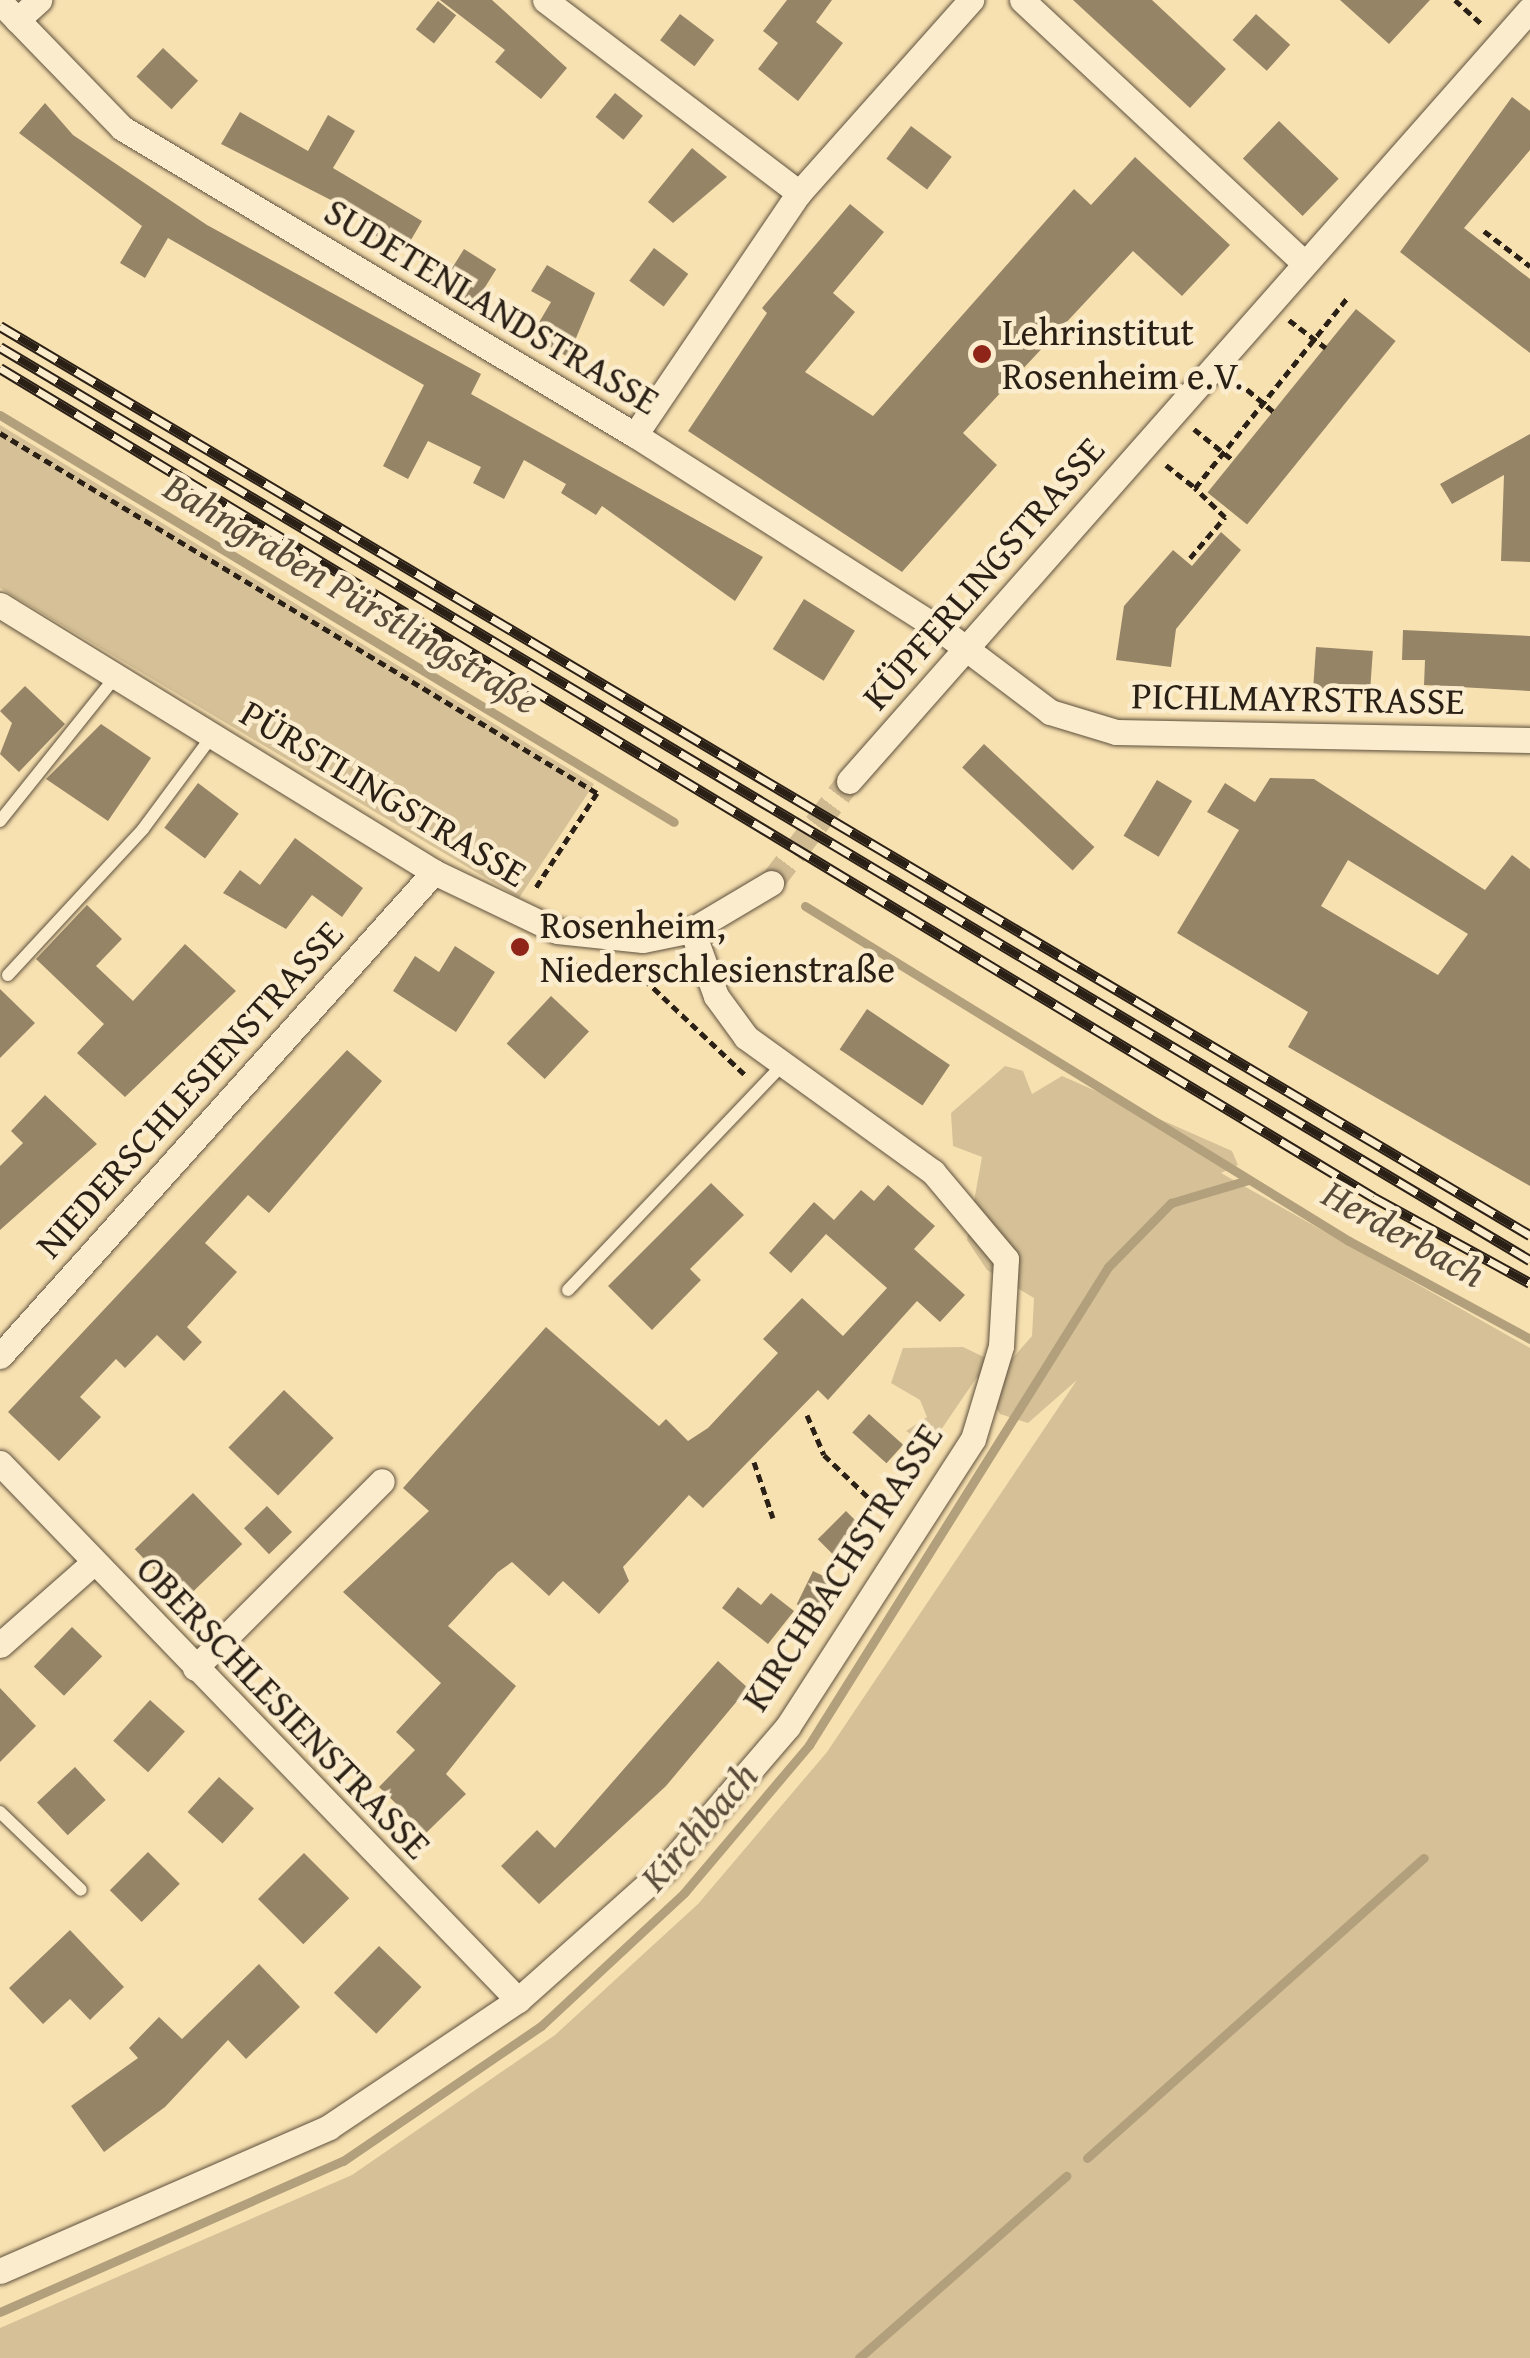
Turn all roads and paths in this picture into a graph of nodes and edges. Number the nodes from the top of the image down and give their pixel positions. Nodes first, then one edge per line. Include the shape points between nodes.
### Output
1 (38, 0) edge
2 (544, 0) edge
3 (971, 0) edge
4 (1022, 0) edge
5 (1456, 0) edge
6 (1530, 8) edge
7 (8, 11) edge
8 (1501, 41) junction
9 (800, 192) junction
10 (1484, 231) dead end
11 (1302, 261) junction
12 (1530, 266) edge
13 (1348, 296) dead end
14 (1268, 302) junction
15 (1314, 339) junction
16 (1326, 348) dead end
17 (1216, 363) junction
18 (1263, 403) junction
19 (1174, 412) junction
20 (1274, 412) dead end
21 (0, 433) edge
22 (635, 435) junction
23 (1144, 446) junction
24 (1223, 453) junction
25 (1234, 462) dead end
26 (1195, 488) junction
27 (1190, 558) dead end
28 (0, 605) edge
29 (968, 649) junction
30 (116, 676) junction
31 (212, 736) junction
32 (1530, 740) edge
33 (849, 782) tunnel mouth
34 (0, 821) edge
35 (434, 872) junction
36 (771, 883) tunnel mouth
37 (517, 916) junction
38 (692, 930) junction
39 (537, 956) dead end
40 (8, 975) dead end
41 (780, 1067) junction
42 (760, 1088) junction
43 (568, 1290) dead end
44 (0, 1356) edge
45 (808, 1415) dead end
46 (754, 1462) dead end
47 (0, 1463) edge
48 (382, 1481) dead end
49 (773, 1518) dead end
50 (910, 1537) junction
51 (92, 1564) junction
52 (0, 1645) edge
53 (195, 1668) junction
54 (0, 1812) edge
55 (81, 1890) dead end
56 (518, 2000) junction
57 (0, 2271) edge

1 - 7 street
2 - 9 street
3 - 9 street
4 - 11 street
5 - 8 path
6 - 8 street, KÜPFERLINGSTRASSE
7 - 22 street, SUDETENLANDSTRASSE via 122,128
8 - 11 street, KÜPFERLINGSTRASSE
9 - 22 street
10 - 12 path
11 - 14 street, KÜPFERLINGSTRASSE
13 - 15 path
14 - 15 path
14 - 17 street, KÜPFERLINGSTRASSE
15 - 16 path
15 - 18 path
17 - 18 path
17 - 19 street, KÜPFERLINGSTRASSE
18 - 20 path
18 - 24 path
19 - 23 street, KÜPFERLINGSTRASSE
19 - 24 path
21 - 37 path via 597,794
22 - 29 street, SUDETENLANDSTRASSE
23 - 26 path
23 - 29 street, KÜPFERLINGSTRASSE
24 - 25 path
24 - 26 path
26 - 27 path via 1225,516
28 - 30 street, PÜRSTLINGSTRASSE
29 - 32 street, PICHLMAYRSTRASSE via 1050,712 1116,732
29 - 33 street, KÜPFERLINGSTRASSE
30 - 31 street, PÜRSTLINGSTRASSE
30 - 34 lane
31 - 35 street, PÜRSTLINGSTRASSE
31 - 40 lane via 143,829
35 - 37 street, PÜRSTLINGSTRASSE
35 - 44 street, NIEDERSCHLESIENSTRASSE
36 - 38 street
37 - 38 street, PÜRSTLINGSTRASSE via 602,940
38 - 41 street via 716,996
39 - 42 path via 644,978
41 - 42 lane
41 - 50 street, KIRCHBACHSTRASSE via 933,1172 1006,1259 1002,1346 973,1439
42 - 43 lane
45 - 50 path via 824,1454
46 - 49 path
47 - 51 street, OBERSCHLESIENSTRASSE
48 - 53 street
50 - 56 street, KIRCHBACHSTRASSE via 788,1726 666,1868
51 - 52 street
51 - 53 street, OBERSCHLESIENSTRASSE
53 - 56 street, OBERSCHLESIENSTRASSE
54 - 55 lane
56 - 57 street, KIRCHBACHSTRASSE via 329,2127

